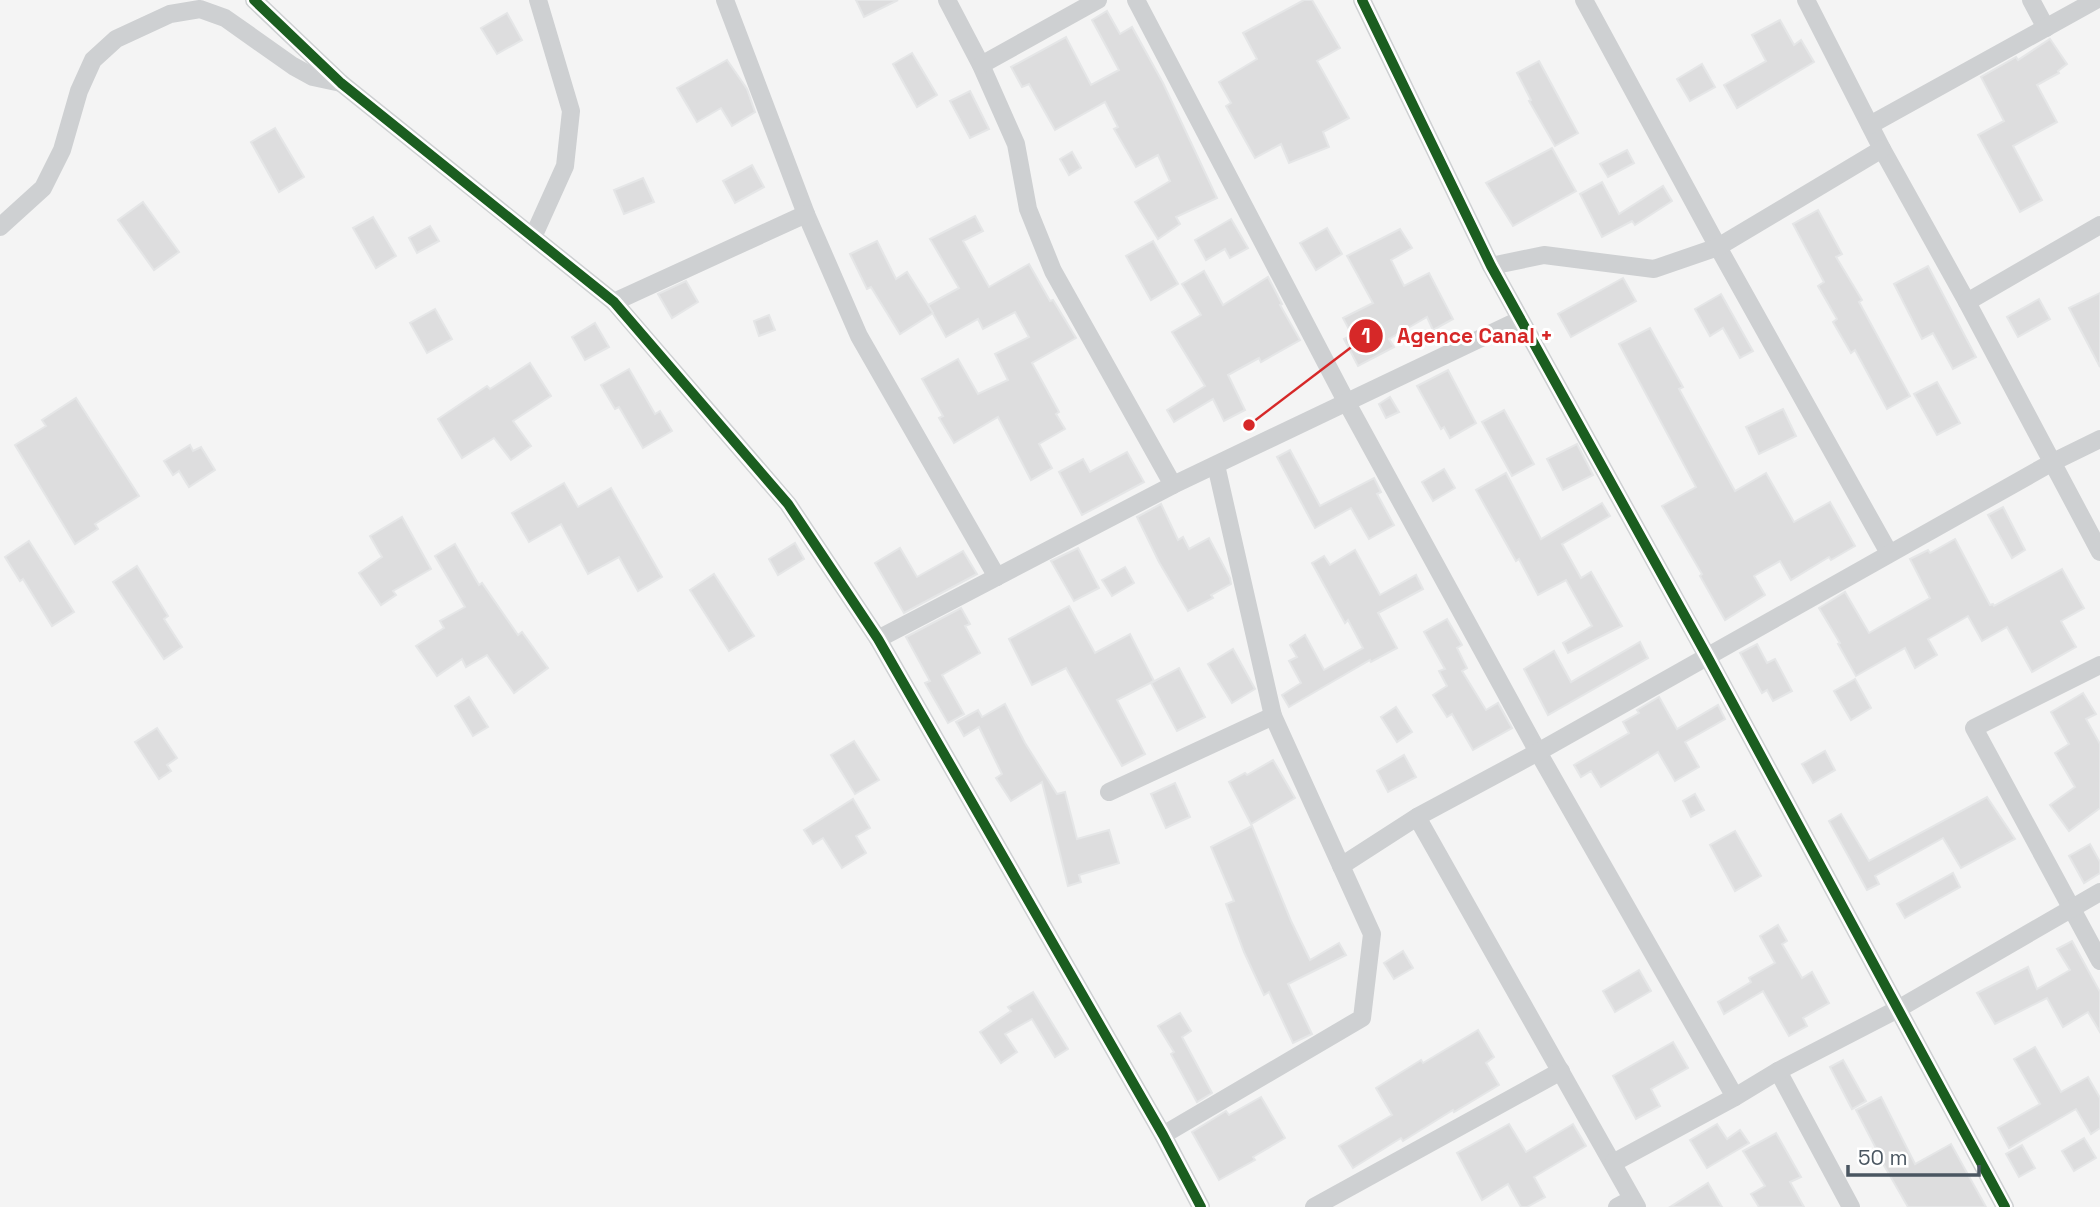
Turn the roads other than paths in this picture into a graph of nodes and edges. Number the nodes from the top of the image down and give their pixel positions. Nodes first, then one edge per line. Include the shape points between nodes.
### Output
1 (254, 0) edge
2 (538, 0) edge
3 (726, 0) edge
4 (947, 0) edge
5 (1098, 0) edge
6 (1136, 0) edge
7 (1362, 0) edge
8 (1584, 0) edge
9 (1806, 0) edge
10 (2031, 0) edge
11 (2096, 0) edge
12 (2046, 28) junction
13 (981, 65) junction
14 (341, 83) junction
15 (1870, 125) junction
16 (1882, 149) junction
17 (806, 214) junction
18 (2100, 225) edge
19 (0, 227) edge
20 (533, 237) junction
21 (1718, 247) junction
22 (1491, 266) junction
23 (614, 302) junction
24 (1967, 302) junction
25 (1519, 320) junction
26 (1347, 403) junction
27 (2100, 439) edge
28 (2052, 463) junction
29 (1216, 465) junction
30 (1173, 485) junction
31 (2100, 552) edge
32 (1889, 553) junction
33 (997, 577) junction
34 (878, 639) junction
35 (1707, 656) junction
36 (2100, 665) edge
37 (1273, 716) junction
38 (1538, 752) junction
39 (1109, 792) dead end
40 (1417, 817) junction
41 (1341, 866) junction
42 (2100, 892) edge
43 (2071, 908) junction
44 (2100, 961) edge
45 (1898, 1009) junction
46 (1561, 1071) junction
47 (1778, 1071) junction
48 (1735, 1097) junction
49 (1163, 1135) junction
50 (1613, 1163) junction
51 (1629, 1204) edge
52 (1201, 1207) edge
53 (1314, 1207) edge
54 (1852, 1207) edge
55 (2006, 1207) edge

1 - 14 street
2 - 20 street via 571,111 565,166
3 - 17 street
4 - 13 street
5 - 13 street
6 - 26 street
7 - 22 street
8 - 21 street
9 - 15 street
10 - 12 street
11 - 12 street
12 - 15 street
13 - 30 street via 1016,144 1028,209 1053,271
14 - 19 street via 313,77 293,66 225,18 200,9 170,14 117,39 93,60 62,150 43,188
14 - 20 street
15 - 16 street
16 - 21 street
16 - 24 street
17 - 23 street
17 - 33 street via 859,336
18 - 24 street
20 - 23 street
21 - 22 street via 1654,269 1544,255
21 - 32 street
22 - 25 street
23 - 34 street via 788,504
24 - 28 street
25 - 26 street
25 - 35 street
26 - 29 street
26 - 38 street
27 - 28 street
28 - 31 street
28 - 32 street
29 - 30 street
29 - 37 street
30 - 33 street
32 - 35 street
33 - 34 street
34 - 49 street
35 - 38 street
35 - 45 street
36 - 43 street via 1974,728
37 - 39 street
37 - 41 street
38 - 40 street
38 - 48 street
40 - 41 street
40 - 46 street
41 - 49 street via 1372,934 1362,1018
42 - 43 street
43 - 44 street
43 - 45 street
45 - 47 street
45 - 55 street
46 - 50 street
46 - 53 street
47 - 48 street
47 - 54 street
48 - 50 street
49 - 52 street
50 - 51 street

